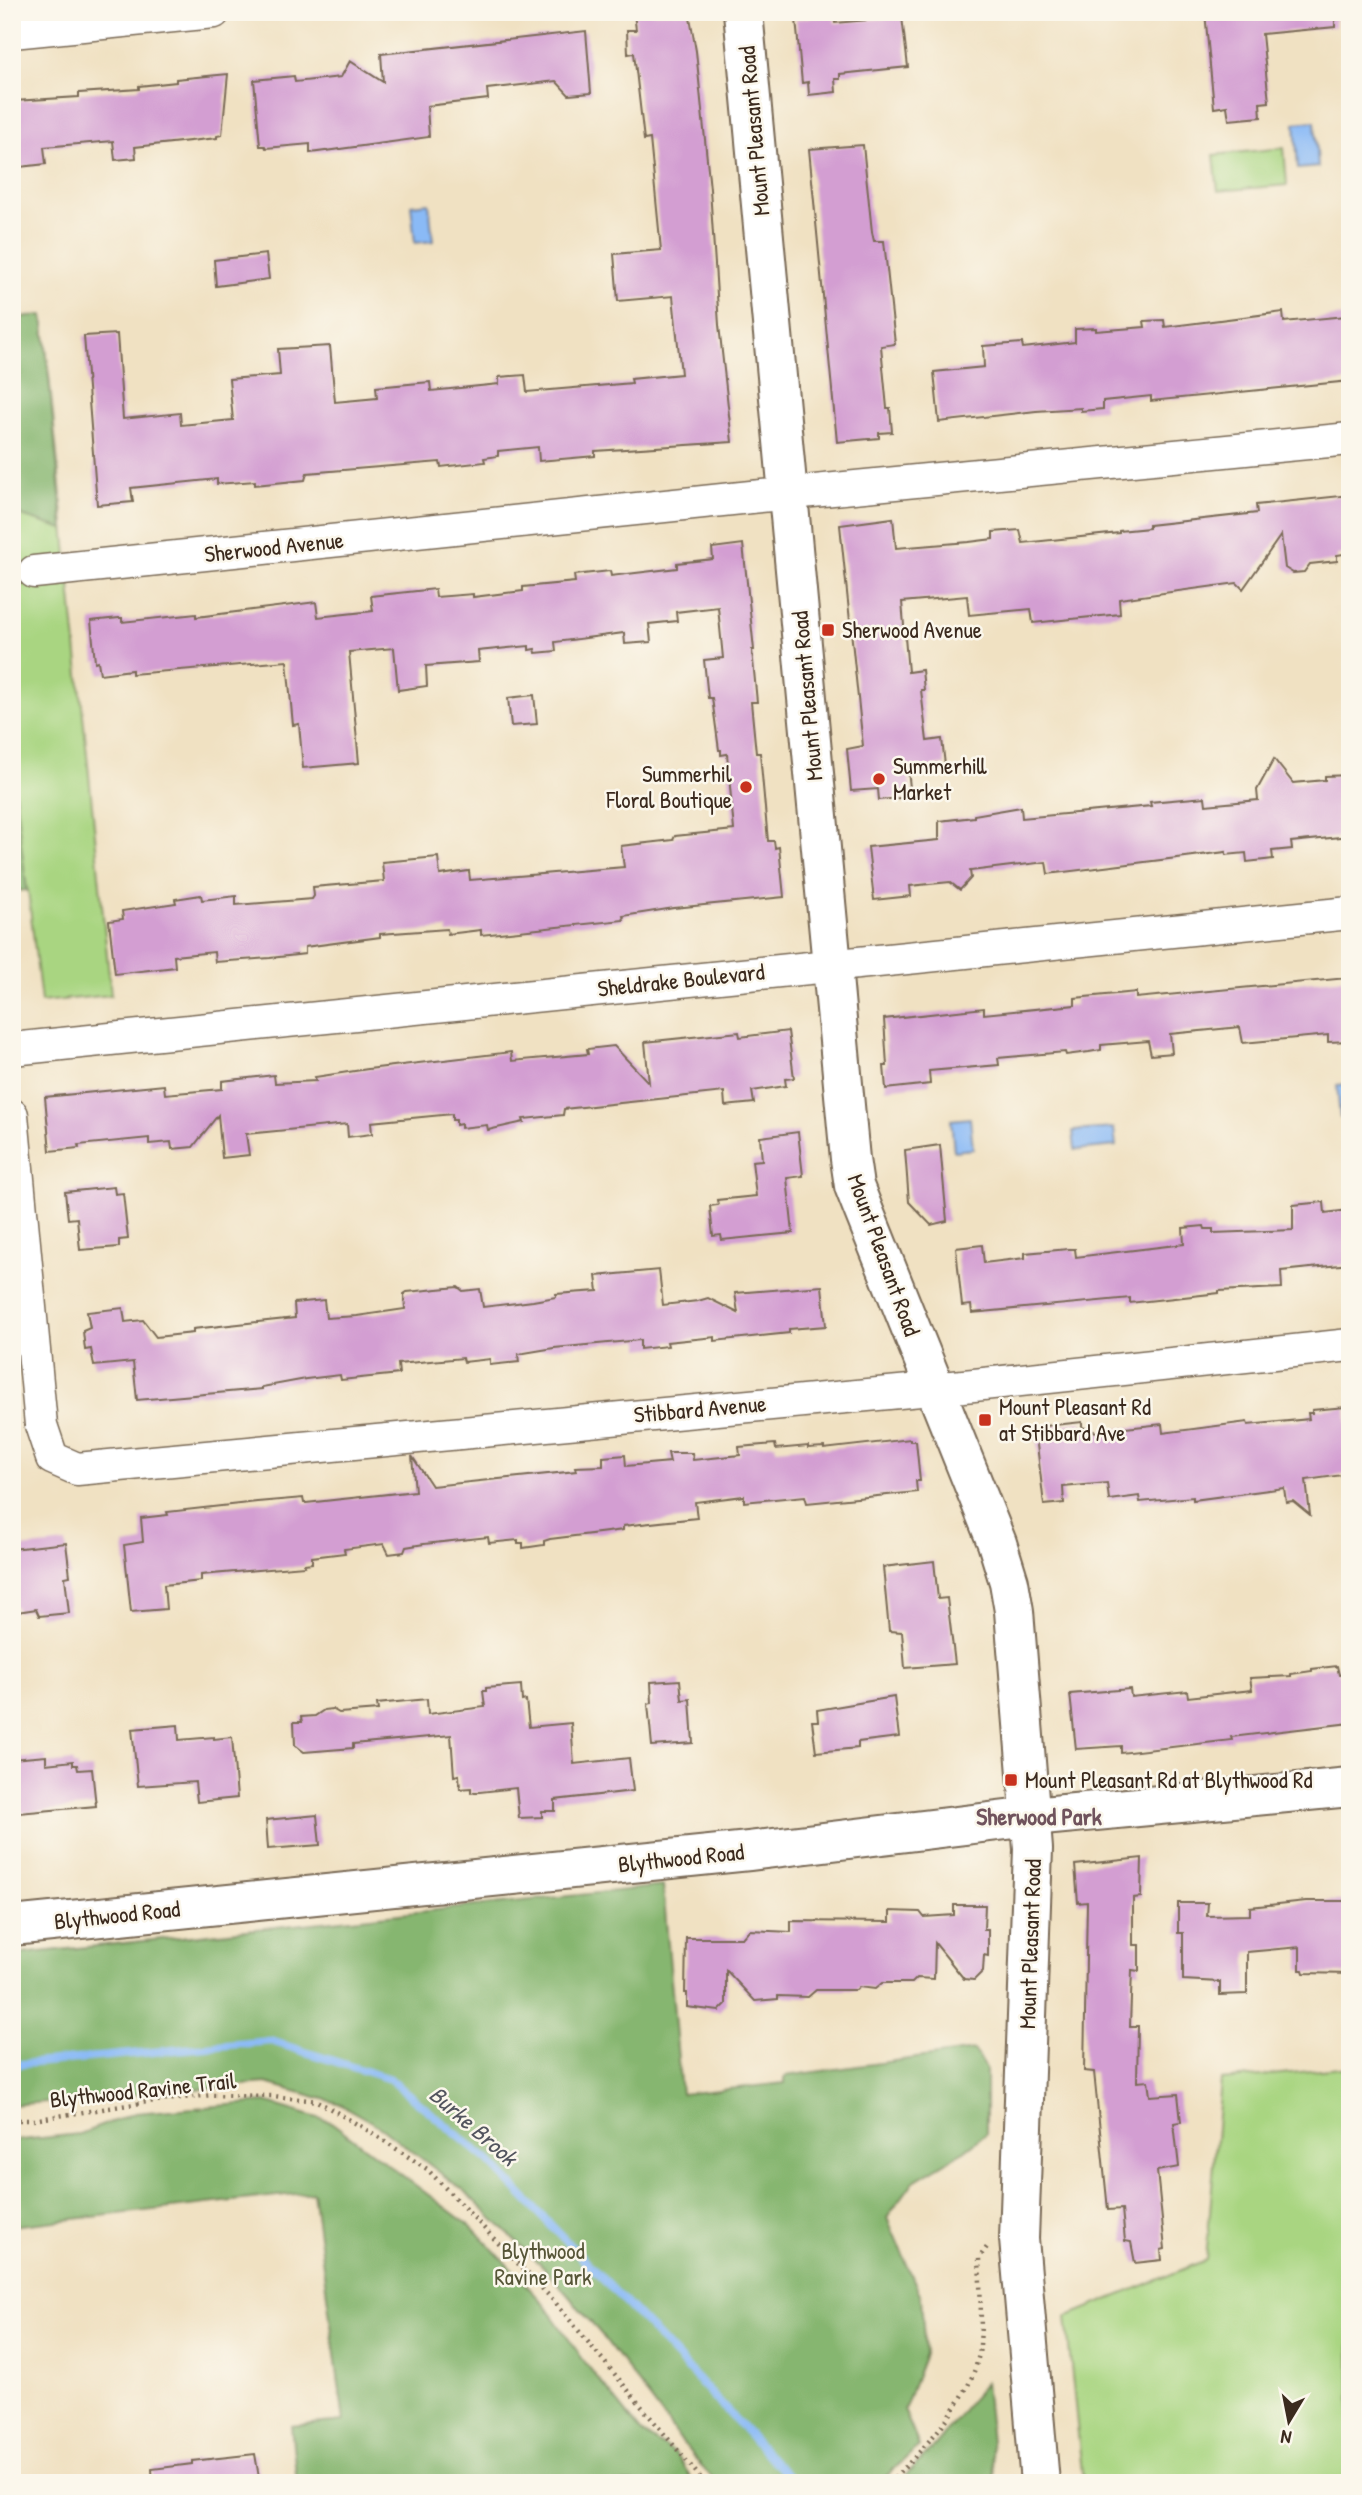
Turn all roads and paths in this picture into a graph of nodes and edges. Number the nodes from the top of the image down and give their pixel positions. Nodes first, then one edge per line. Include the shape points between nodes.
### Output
1 (214, 12) edge
2 (743, 12) edge
3 (12, 32) edge
4 (1350, 439) edge
5 (788, 494) junction
6 (34, 572) dead end
7 (1350, 914) edge
8 (832, 965) junction
9 (12, 1049) edge
10 (12, 1115) edge
11 (1350, 1345) edge
12 (934, 1388) junction
13 (1350, 1787) edge
14 (1032, 1817) junction
15 (12, 1926) edge
16 (12, 2120) edge
17 (1005, 2241) junction
18 (705, 2483) edge
19 (890, 2483) edge
20 (1040, 2483) edge

1 - 3 street
2 - 5 main road, Mount Pleasant Road
4 - 5 street, Sherwood Avenue
5 - 6 street, Sherwood Avenue
5 - 8 main road, Mount Pleasant Road
7 - 8 street, Sheldrake Boulevard
8 - 9 street, Sheldrake Boulevard
8 - 12 main road, Mount Pleasant Road via 855,1186
10 - 12 street, Stibbard Avenue via 41,1424 52,1458 78,1469
11 - 12 street, Stibbard Avenue
12 - 14 main road, Mount Pleasant Road via 1009,1582
13 - 14 main road, Blythwood Road
14 - 15 main road, Blythwood Road via 749,1851
14 - 17 main road, Mount Pleasant Road
16 - 18 path, Blythwood Ravine Trail via 212,2095 317,2101 426,2169 554,2301
17 - 19 path via 983,2250 979,2258 980,2347 972,2375 956,2406
17 - 20 main road, Mount Pleasant Road

